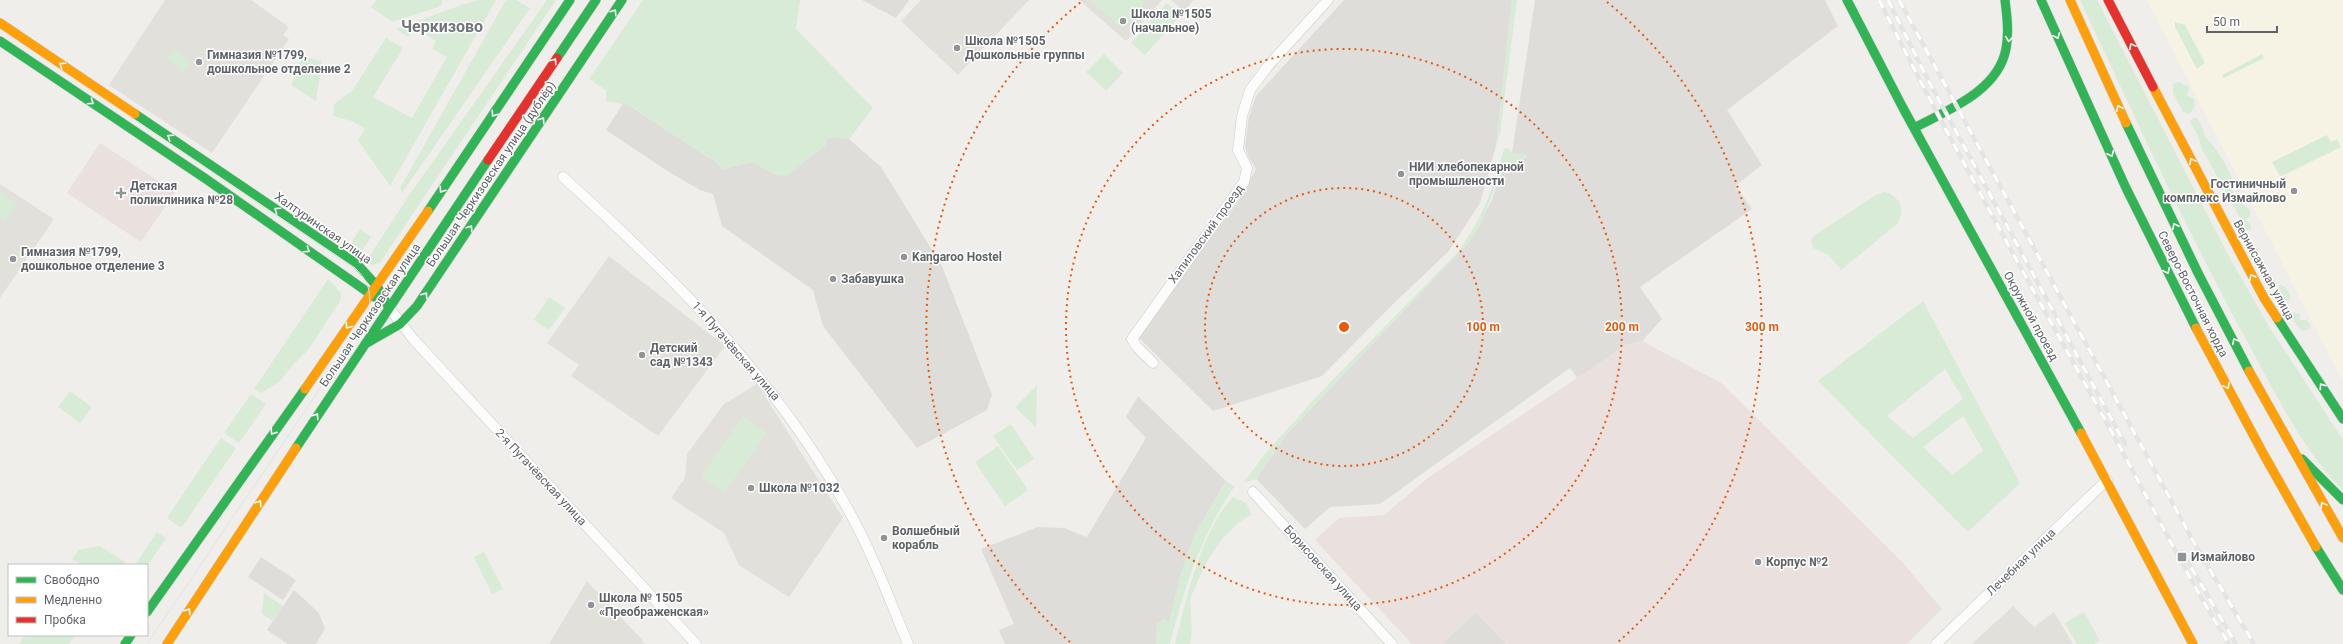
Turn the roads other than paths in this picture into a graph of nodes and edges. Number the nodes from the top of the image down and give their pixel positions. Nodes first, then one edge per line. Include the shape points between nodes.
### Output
1 (570, 0) edge
2 (596, 0) edge
3 (622, 0) edge
4 (1328, 0) edge
5 (1847, 0) edge
6 (2005, 0) edge
7 (2041, 0) edge
8 (2070, 0) edge
9 (2108, 0) edge
10 (0, 23) edge
11 (0, 41) edge
12 (1914, 128) junction
13 (563, 177) dead end
14 (377, 286) junction
15 (371, 294) junction
16 (389, 308) junction
17 (400, 324) junction
18 (365, 344) junction
19 (1153, 363) dead end
20 (2343, 419) edge
21 (2288, 442) junction
22 (2107, 480) junction
23 (1253, 492) dead end
24 (2343, 500) edge
25 (2343, 538) edge
26 (2343, 590) edge
27 (148, 611) edge
28 (167, 644) edge
29 (696, 644) edge
30 (908, 644) edge
31 (1392, 644) edge
32 (1936, 644) edge
33 (2193, 644) edge

1 -> 14 main road, Большая Черкизовская улица
16 -> 2 main road, Большая Черкизовская улица
17 -> 3 main road, Большая Черкизовская улица (дублёр) via 417,306
4 - 19 street, Хапиловский проезд via 1268,66 1250,90 1242,116 1238,150 1247,168 1244,182 1132,339
5 - 12 main road, Окружной проезд
6 -> 12 main road via 2010,36 1998,69 1976,94
7 -> 26 main road, Северо-Восточная хорда via 2075,78 2171,279 2249,428
21 -> 8 main road, Северо-Восточная хорда via 2192,260
20 -> 9 main road, Вернисажная улица via 2260,292
14 -> 10 main road, Халтуринская улица via 357,264
11 -> 15 main road via 206,179
12 - 22 main road, Окружной проезд
13 - 30 street, 1-я Пугачёвская улица via 667,273 771,390 801,431 858,529
14 - 15 main road, Большая Черкизовская улица
14 - 16 main road, Халтуринская улица
15 - 16 main road
15 -> 27 main road, Большая Черкизовская улица
16 - 17 street, 2-я Пугачёвская улица
16 - 18 main road, Большая Черкизовская улица
17 - 18 main road, Большая Черкизовская улица (дублёр)
17 - 29 street, 2-я Пугачёвская улица
28 -> 18 main road, Большая Черкизовская улица
21 - 24 main road via 2314,473
25 -> 21 main road, Северо-Восточная хорда
22 - 32 street, Лечебная улица
22 - 33 main road, Окружной проезд
23 - 31 street, Борисовская улица

